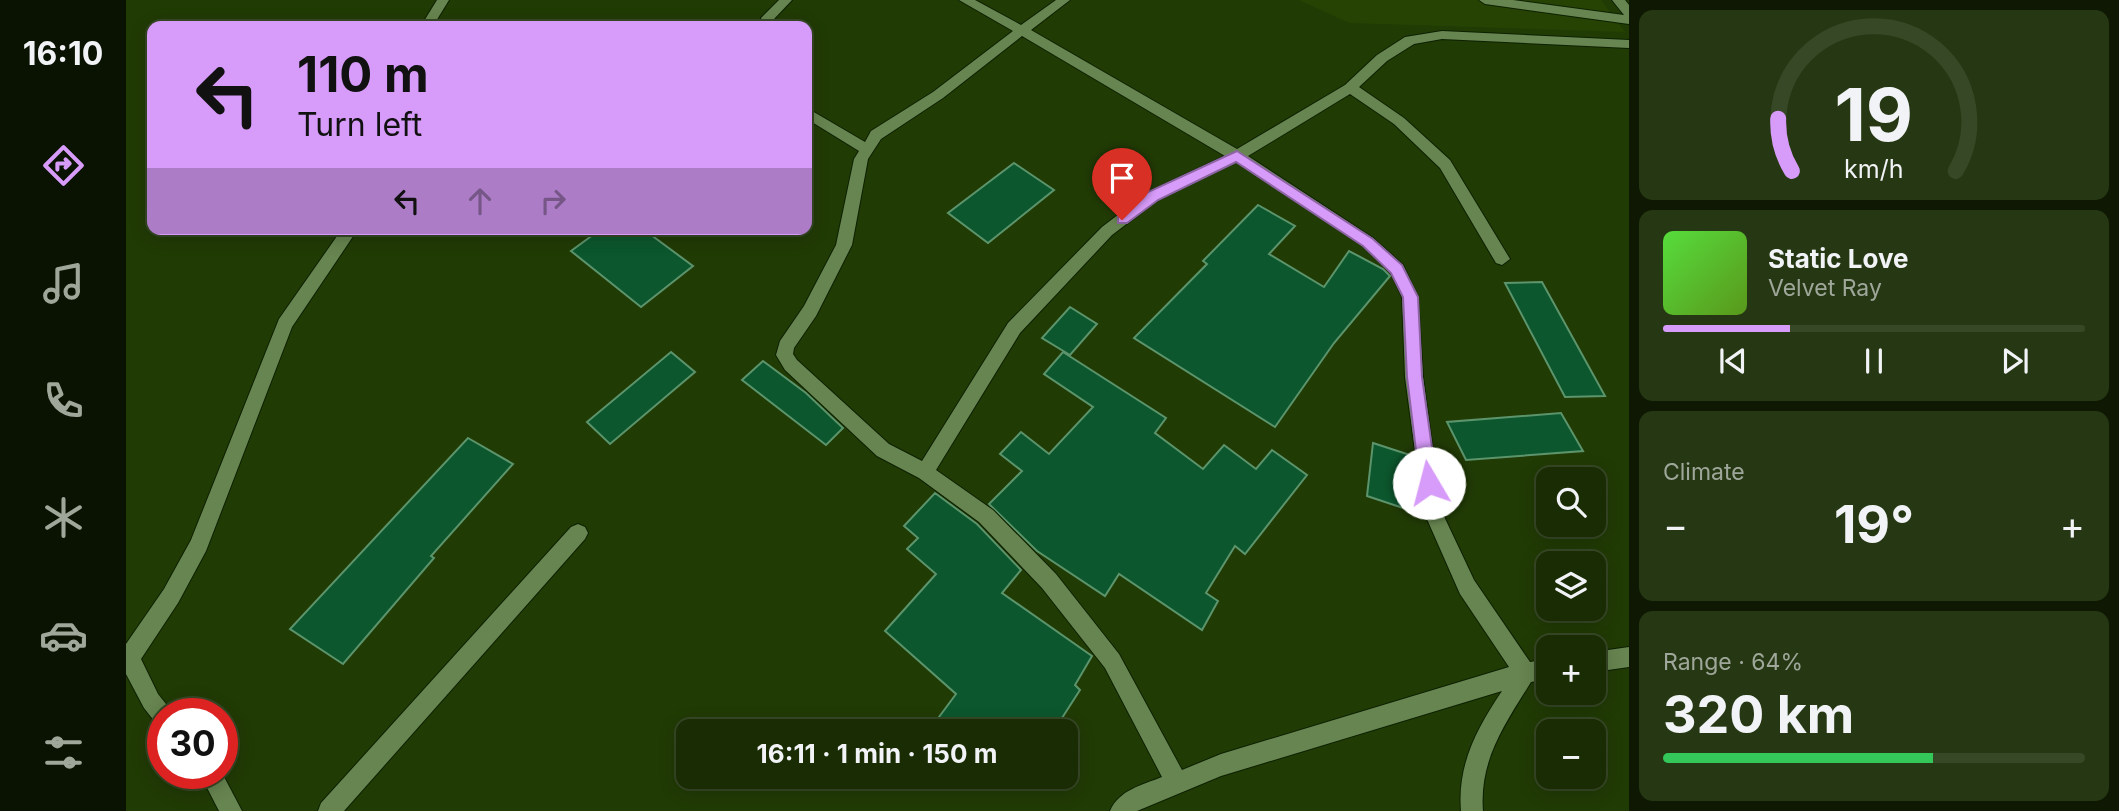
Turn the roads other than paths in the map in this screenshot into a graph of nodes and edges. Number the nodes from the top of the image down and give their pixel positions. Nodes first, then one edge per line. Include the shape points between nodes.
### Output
1 (443, 0) edge
2 (786, 0) edge
3 (965, 0) edge
4 (1063, 0) edge
5 (1485, 0) edge
6 (1618, 0) edge
7 (1629, 13) edge
8 (1629, 20) edge
9 (430, 21) edge
10 (768, 21) edge
11 (1022, 30) junction
12 (1629, 44) edge
13 (1350, 88) junction
14 (812, 116) edge
15 (866, 149) junction
16 (1237, 156) junction
17 (346, 235) edge
18 (1502, 259) dead end
19 (925, 472) junction
20 (579, 533) dead end
21 (128, 657) edge
22 (1629, 657) edge
23 (1606, 660) edge
24 (1536, 671) edge
25 (1525, 673) junction
26 (149, 698) edge
27 (1177, 783) junction
28 (219, 789) edge
29 (231, 811) edge
30 (330, 811) edge
31 (1121, 811) edge
32 (1472, 811) edge

1 - 9 street
2 - 10 street
3 - 11 street
4 - 11 street
5 - 8 street
6 - 7 street
11 - 15 street via 938,95 876,135
11 - 16 street
12 - 13 street via 1441,35 1410,40
13 - 16 street
13 - 18 street via 1399,121 1446,164
14 - 15 street
15 - 19 street via 844,245 784,355 883,450
16 - 19 street via 1153,196 1107,231 1014,328
16 - 25 street via 1368,242 1397,269 1410,297 1414,377 1432,510 1466,587
17 - 21 street via 285,324 199,545
19 - 27 street via 986,516 1049,582 1112,661
20 - 30 street
21 - 26 street
22 - 23 street
24 - 25 street
25 - 27 street via 1221,765
25 - 32 street via 1477,752
27 - 31 street via 1131,801
28 - 29 street

